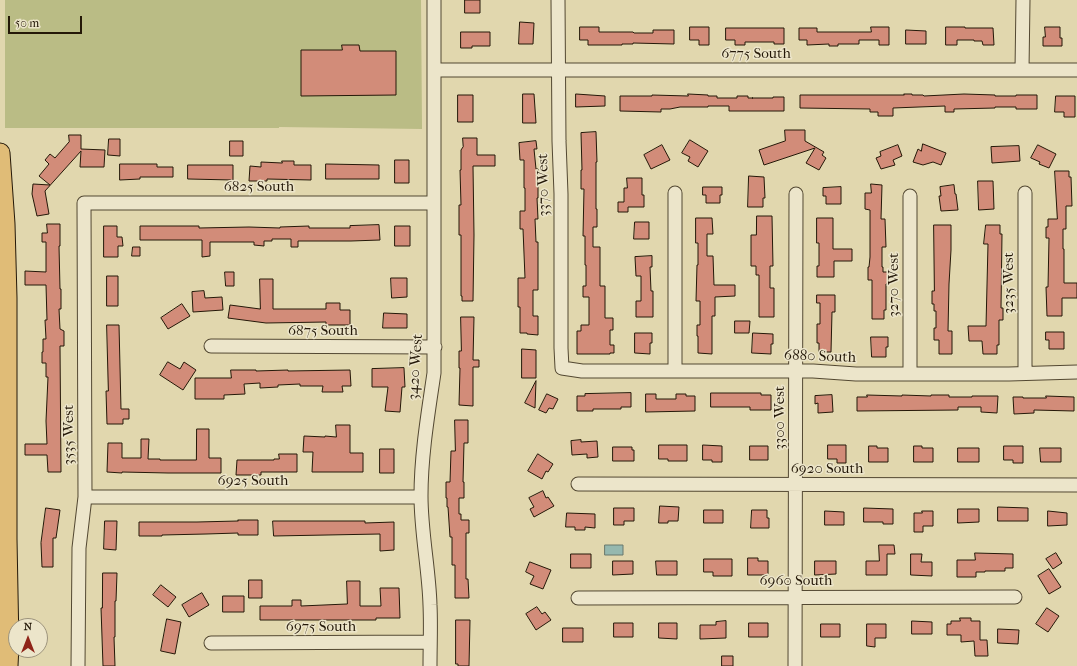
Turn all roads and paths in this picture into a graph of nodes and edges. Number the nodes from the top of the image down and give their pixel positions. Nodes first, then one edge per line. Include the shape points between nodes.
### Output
1 (434, 0) edge
2 (558, 0) edge
3 (1023, 0) edge
4 (434, 70) junction
5 (559, 70) junction
6 (1022, 70) junction
7 (1077, 70) edge
8 (0, 154) edge
9 (675, 193) dead end
10 (1025, 193) dead end
11 (796, 194) dead end
12 (910, 196) dead end
13 (84, 203) joint
14 (434, 203) junction
15 (211, 346) dead end
16 (435, 347) junction
17 (562, 368) joint
18 (675, 371) junction
19 (796, 371) junction
20 (1077, 372) edge
21 (1025, 373) junction
22 (910, 374) junction
23 (578, 484) dead end
24 (795, 485) junction
25 (1077, 485) edge
26 (85, 497) junction
27 (421, 497) junction
28 (794, 597) junction
29 (1016, 597) dead end
30 (578, 598) dead end
31 (8, 621) edge
32 (430, 642) junction
33 (211, 643) dead end
34 (78, 666) edge
35 (430, 666) edge
36 (795, 666) edge

1 - 4 street, 3420 West
2 - 5 street, 3370 West
3 - 6 street
4 - 5 street, 6775 South
4 - 14 street, 3420 West
5 - 6 street, 6775 South
5 - 17 street, 3370 West
6 - 7 street, 6775 South
8 - 31 highway via 7,298
9 - 18 street
10 - 21 street, 3235 West
11 - 19 street, 3300 West
12 - 22 street, 3270 West
13 - 14 street, 6825 South
13 - 26 street, 3535 West
14 - 16 street, 3420 West
15 - 16 street, 6875 South
16 - 27 street, 3420 West via 422,462
17 - 18 street, 6880 South via 582,371
18 - 19 street, 6880 South
19 - 22 street, 6880 South
19 - 24 street, 3300 West
20 - 21 street, 6880 South
21 - 22 street, 6880 South
23 - 24 street, 6920 South
24 - 25 street, 6920 South
24 - 28 street, 3300 West
26 - 27 street, 6925 South
26 - 34 street, 3535 West via 80,548
27 - 32 street, 3420 West via 430,605
28 - 29 street, 6960 South
28 - 30 street, 6960 South
28 - 36 street, 3300 West
32 - 33 street, 6975 South
32 - 35 street, 3420 West

